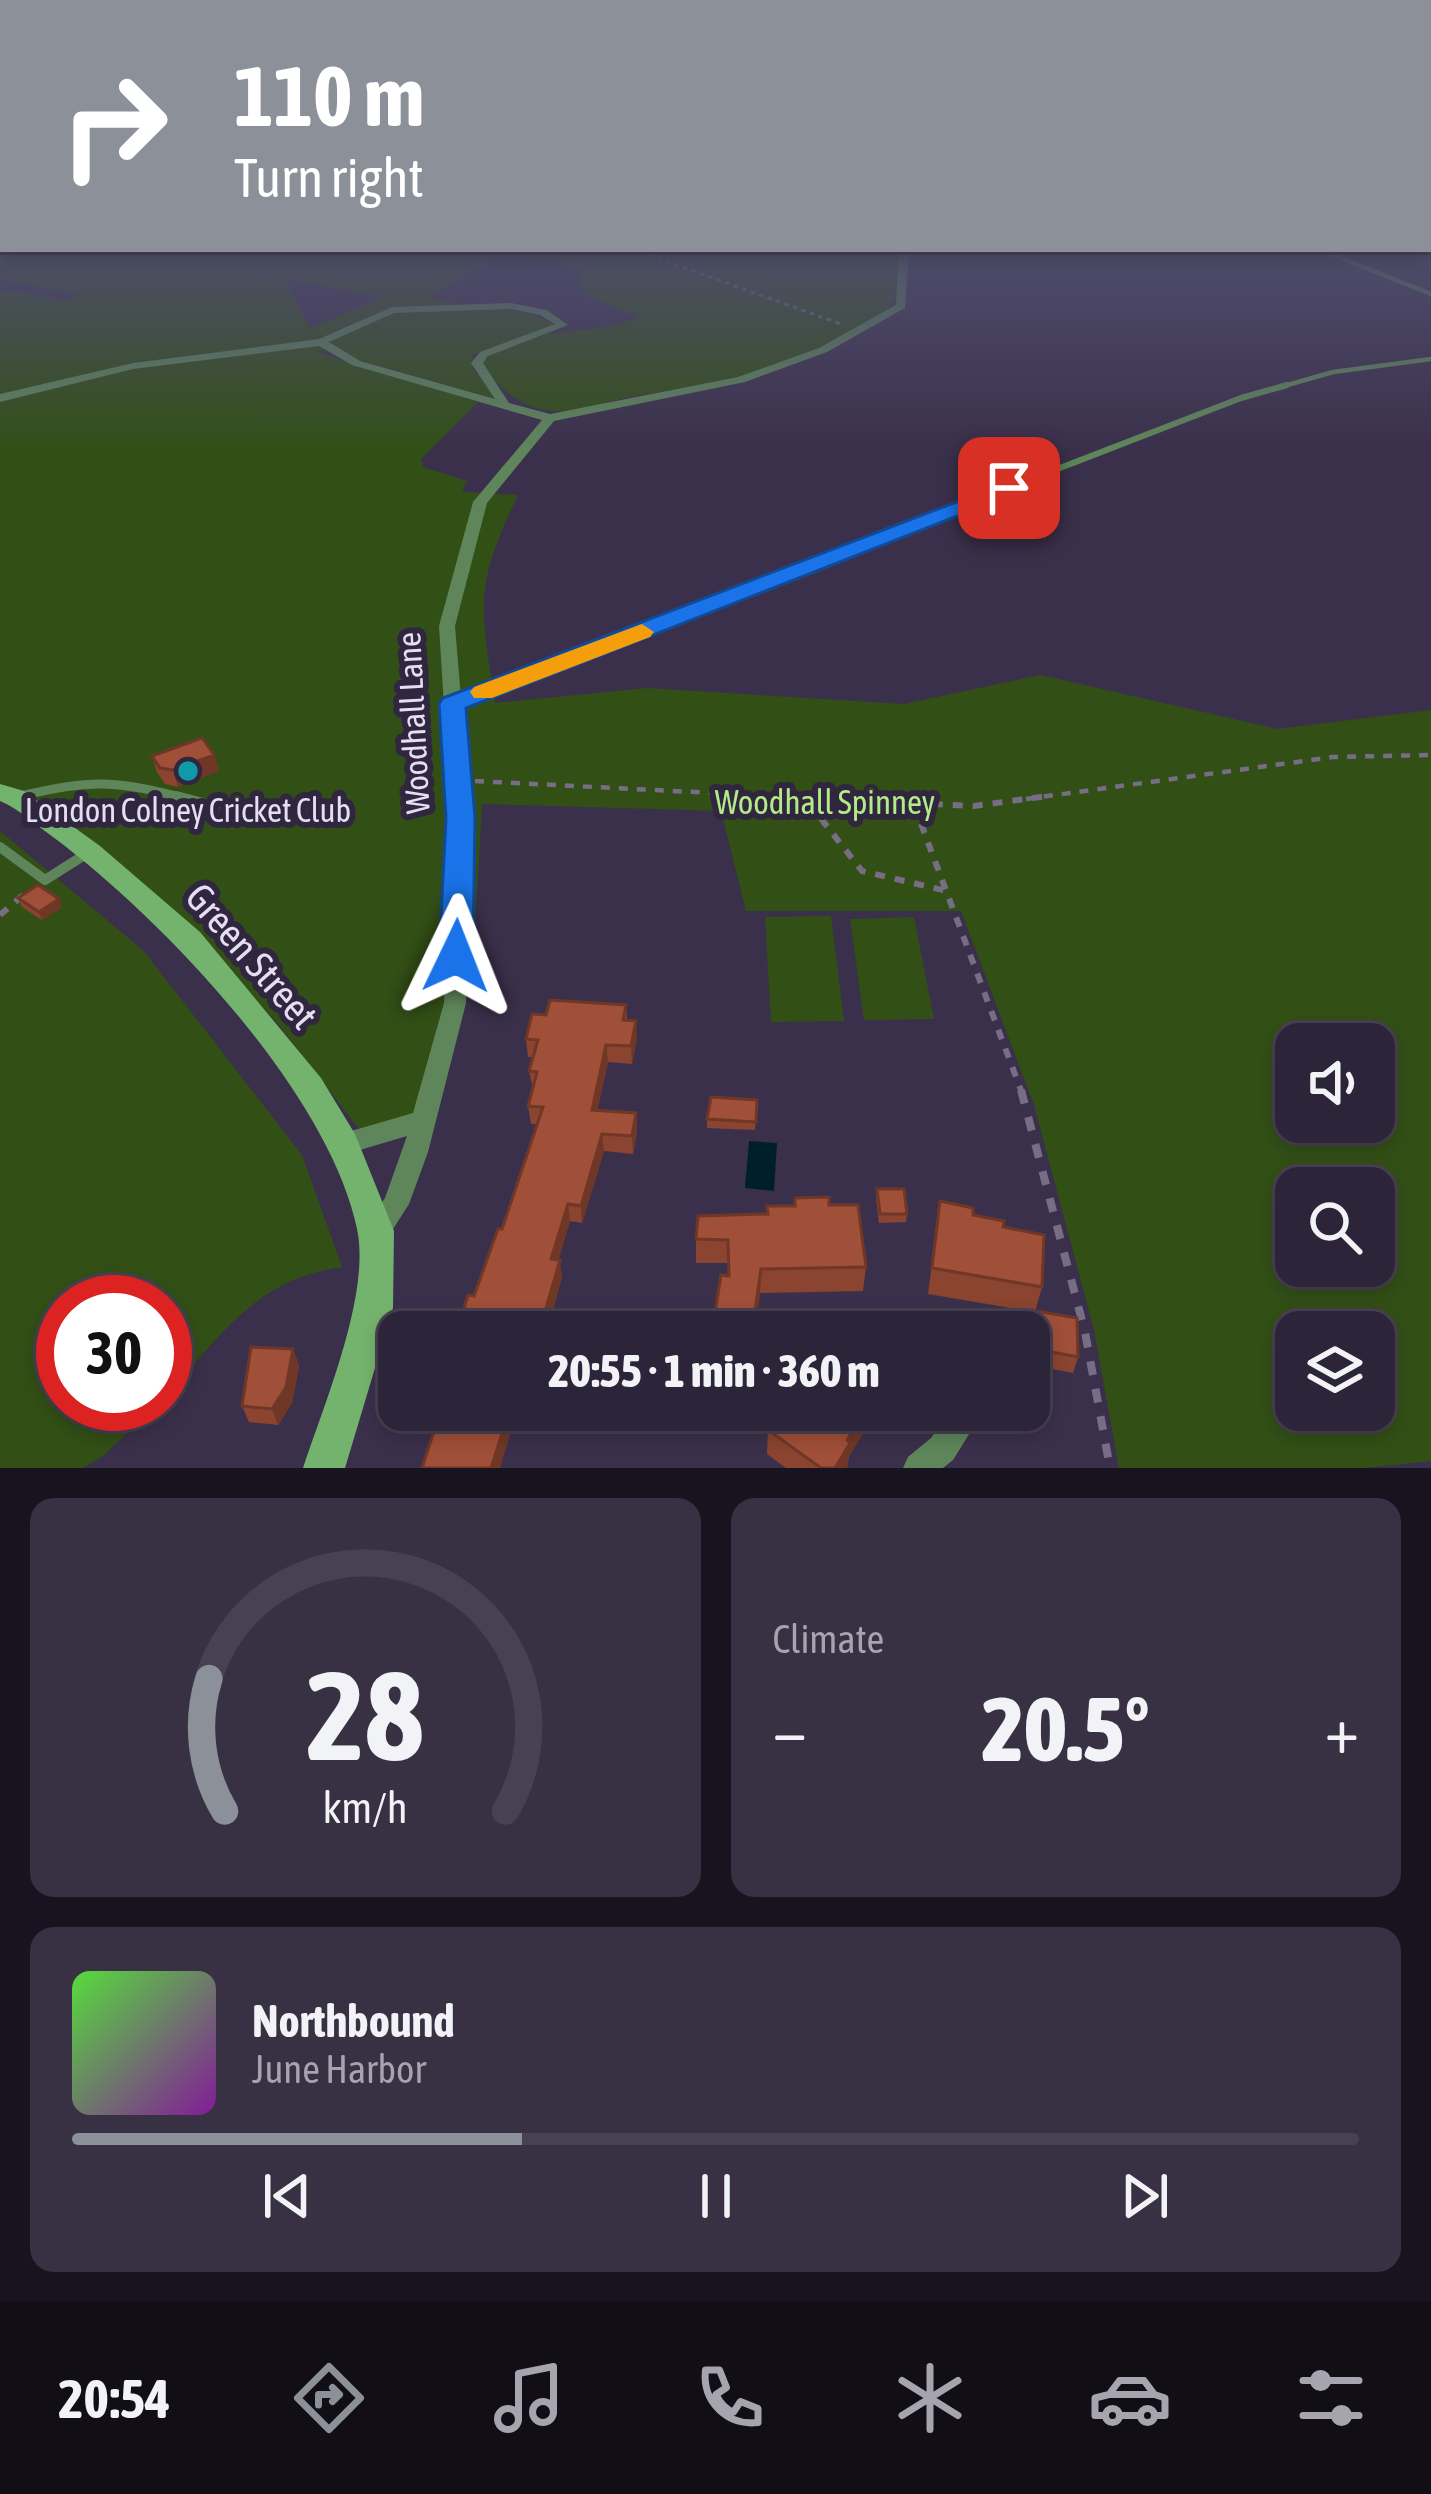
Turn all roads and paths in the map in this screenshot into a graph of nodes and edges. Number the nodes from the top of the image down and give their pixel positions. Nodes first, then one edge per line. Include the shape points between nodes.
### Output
1 (384, 314) edge
2 (544, 314) edge
3 (802, 314) edge
4 (889, 314) edge
5 (864, 329) junction
6 (322, 342) junction
7 (1431, 359) edge
8 (0, 398) edge
9 (503, 402) junction
10 (550, 418) junction
11 (452, 704) junction
12 (1431, 755) edge
13 (458, 780) junction
14 (7, 795) edge
15 (813, 800) junction
16 (914, 805) junction
17 (214, 806) dead end
18 (0, 847) edge
19 (91, 852) junction
20 (45, 880) junction
21 (947, 890) junction
22 (0, 915) edge
23 (424, 1120) junction
24 (343, 1144) junction
25 (376, 1231) junction
26 (954, 1431) edge
27 (324, 1468) edge
28 (919, 1468) edge
29 (1110, 1468) edge

1 - 6 street
2 - 9 street via 563,325 477,363
3 - 5 path
4 - 5 street
5 - 10 street via 741,380
6 - 8 street via 133,366
6 - 9 street via 356,363
7 - 11 lane via 1333,372 1241,398
9 - 10 street
10 - 11 street, Woodhall Lane via 480,502 447,626
11 - 13 street, Woodhall Lane
12 - 16 path via 1333,757 974,806
13 - 15 path
13 - 23 street, Woodhall Lane via 454,1003
14 - 17 lane via 118,781
14 - 19 main road, Green Street
15 - 16 path
15 - 21 path via 862,871
16 - 21 path
18 - 20 lane
19 - 20 lane
19 - 24 main road, Green Street via 190,939 310,1087
20 - 22 path
21 - 29 path via 1027,1107
23 - 24 street
23 - 25 street, Woodhall Lane via 396,1204
24 - 25 main road, Green Street
25 - 27 main road, Woodhall Lane via 374,1308
26 - 28 street

